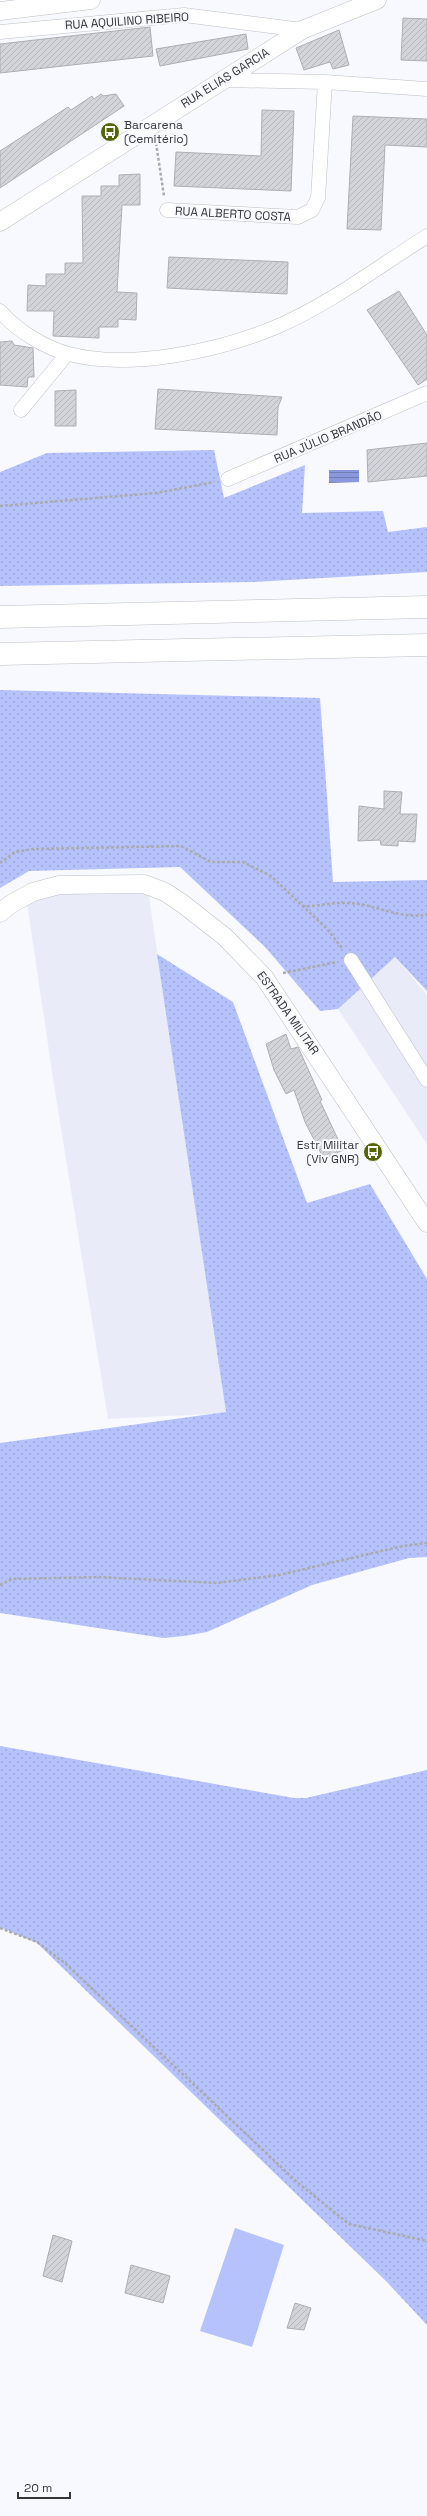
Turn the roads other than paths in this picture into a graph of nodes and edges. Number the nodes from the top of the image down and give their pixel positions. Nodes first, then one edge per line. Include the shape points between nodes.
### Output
1 (92, 0) edge
2 (377, 0) edge
3 (0, 11) edge
4 (302, 30) junction
5 (0, 32) edge
6 (221, 80) junction
7 (325, 82) junction
8 (427, 89) edge
9 (167, 210) road end
10 (0, 222) edge
11 (427, 236) edge
12 (0, 312) edge
13 (67, 354) junction
14 (427, 393) edge
15 (21, 410) dead end
16 (228, 479) road end
17 (427, 607) edge
18 (0, 617) edge
19 (427, 646) edge
20 (0, 654) edge
21 (0, 913) edge
22 (351, 960) road end
23 (427, 1080) edge
24 (427, 1223) edge

1 - 3 street
2 - 4 street, RUA ELIAS GARCIA
4 - 5 street, RUA AQUILINO RIBEIRO via 184,15
4 - 6 street, RUA ELIAS GARCIA
6 - 7 street
6 - 10 street, RUA ELIAS GARCIA
7 - 8 street
7 - 9 street, RUA ALBERTO COSTA via 318,198 312,210 298,217
11 - 13 street via 322,303 277,326 227,345 193,352 124,360 85,358
12 - 13 street via 11,324
13 - 15 street
14 - 16 street, RUA JÚLIO BRANDÃO
17 - 18 highway
19 - 20 highway
21 - 24 street, ESTRADA MILITAR via 10,904 33,892 60,885 144,884 165,892 183,904 225,937 264,977
22 - 23 street

